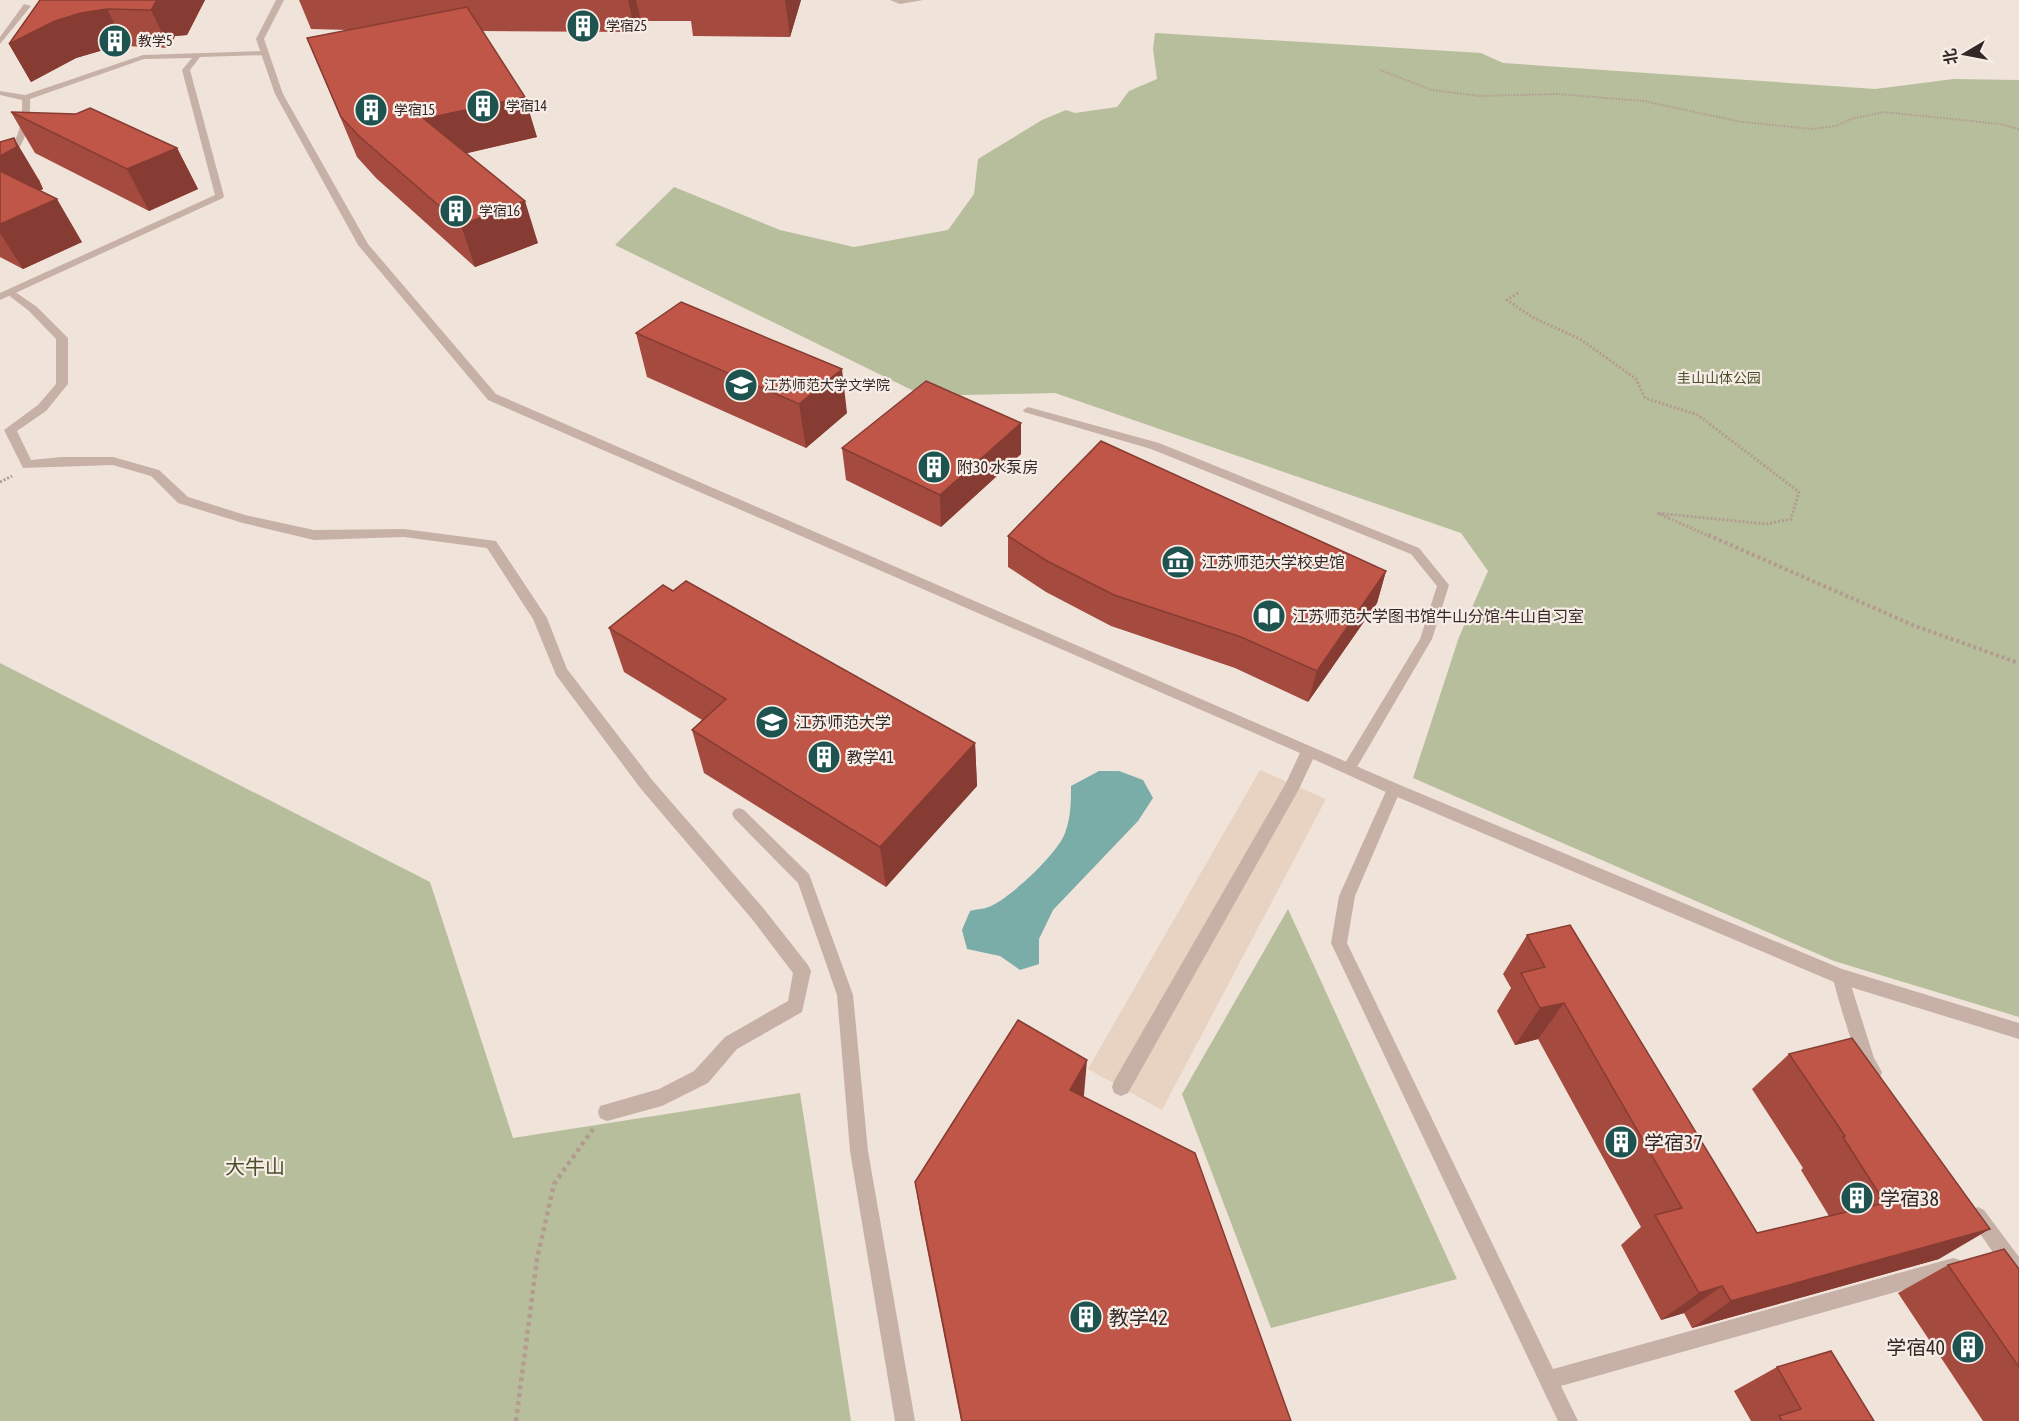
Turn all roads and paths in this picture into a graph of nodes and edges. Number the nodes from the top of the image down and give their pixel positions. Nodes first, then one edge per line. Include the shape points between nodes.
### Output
1 (280, 0) edge
2 (894, 0) edge
3 (919, 0) edge
4 (27, 6) dead end
5 (0, 42) edge
6 (265, 54) junction
7 (198, 56) junction
8 (1380, 70) dead end
9 (0, 93) edge
10 (27, 98) junction
11 (2019, 129) edge
12 (0, 161) edge
13 (1518, 293) dead end
14 (6, 294) edge
15 (1028, 410) dead end
16 (2019, 663) edge
17 (1309, 750) junction
18 (1349, 768) junction
19 (1394, 789) junction
20 (739, 814) dead end
21 (1840, 976) junction
22 (2019, 1031) edge
23 (1121, 1087) dead end
24 (1887, 1090) edge
25 (607, 1112) joint
26 (1970, 1205) edge
27 (2004, 1252) junction
28 (2019, 1273) edge
29 (1548, 1380) junction
30 (516, 1421) edge
31 (905, 1421) edge
32 (1568, 1421) edge

1 - 6 street via 260,39
2 - 3 street
4 - 5 lane
6 - 7 lane
6 - 17 street via 279,94 363,245 492,397
7 - 10 lane via 143,57
7 - 14 lane via 186,70 220,196
8 - 11 path via 1432,90 1480,96 1557,94 1643,101 1742,122 1812,129 1884,112
9 - 10 lane
10 - 12 lane via 22,138
13 - 16 path via 1507,300 1580,339 1636,379 1645,398 1698,415 1799,492 1791,519 1766,524 1657,513 1915,626
14 - 25 street via 33,309 62,338 62,384 42,408 10,430 27,465 113,461 155,473 183,500 314,535 404,533 491,544 540,618 561,671 647,785 802,971 796,1006 731,1043 701,1077 662,1097
15 - 18 lane via 1155,446 1415,551 1443,585 1426,639
17 - 18 street
17 - 23 street via 1293,785
18 - 19 street
19 - 21 street
19 - 29 lane via 1347,896 1339,944
20 - 31 lane via 804,879 845,995 859,1151
21 - 22 street
21 - 24 lane via 1867,1061
25 - 30 path via 554,1184 537,1259
26 - 27 lane
27 - 28 lane
27 - 29 lane
29 - 32 lane

